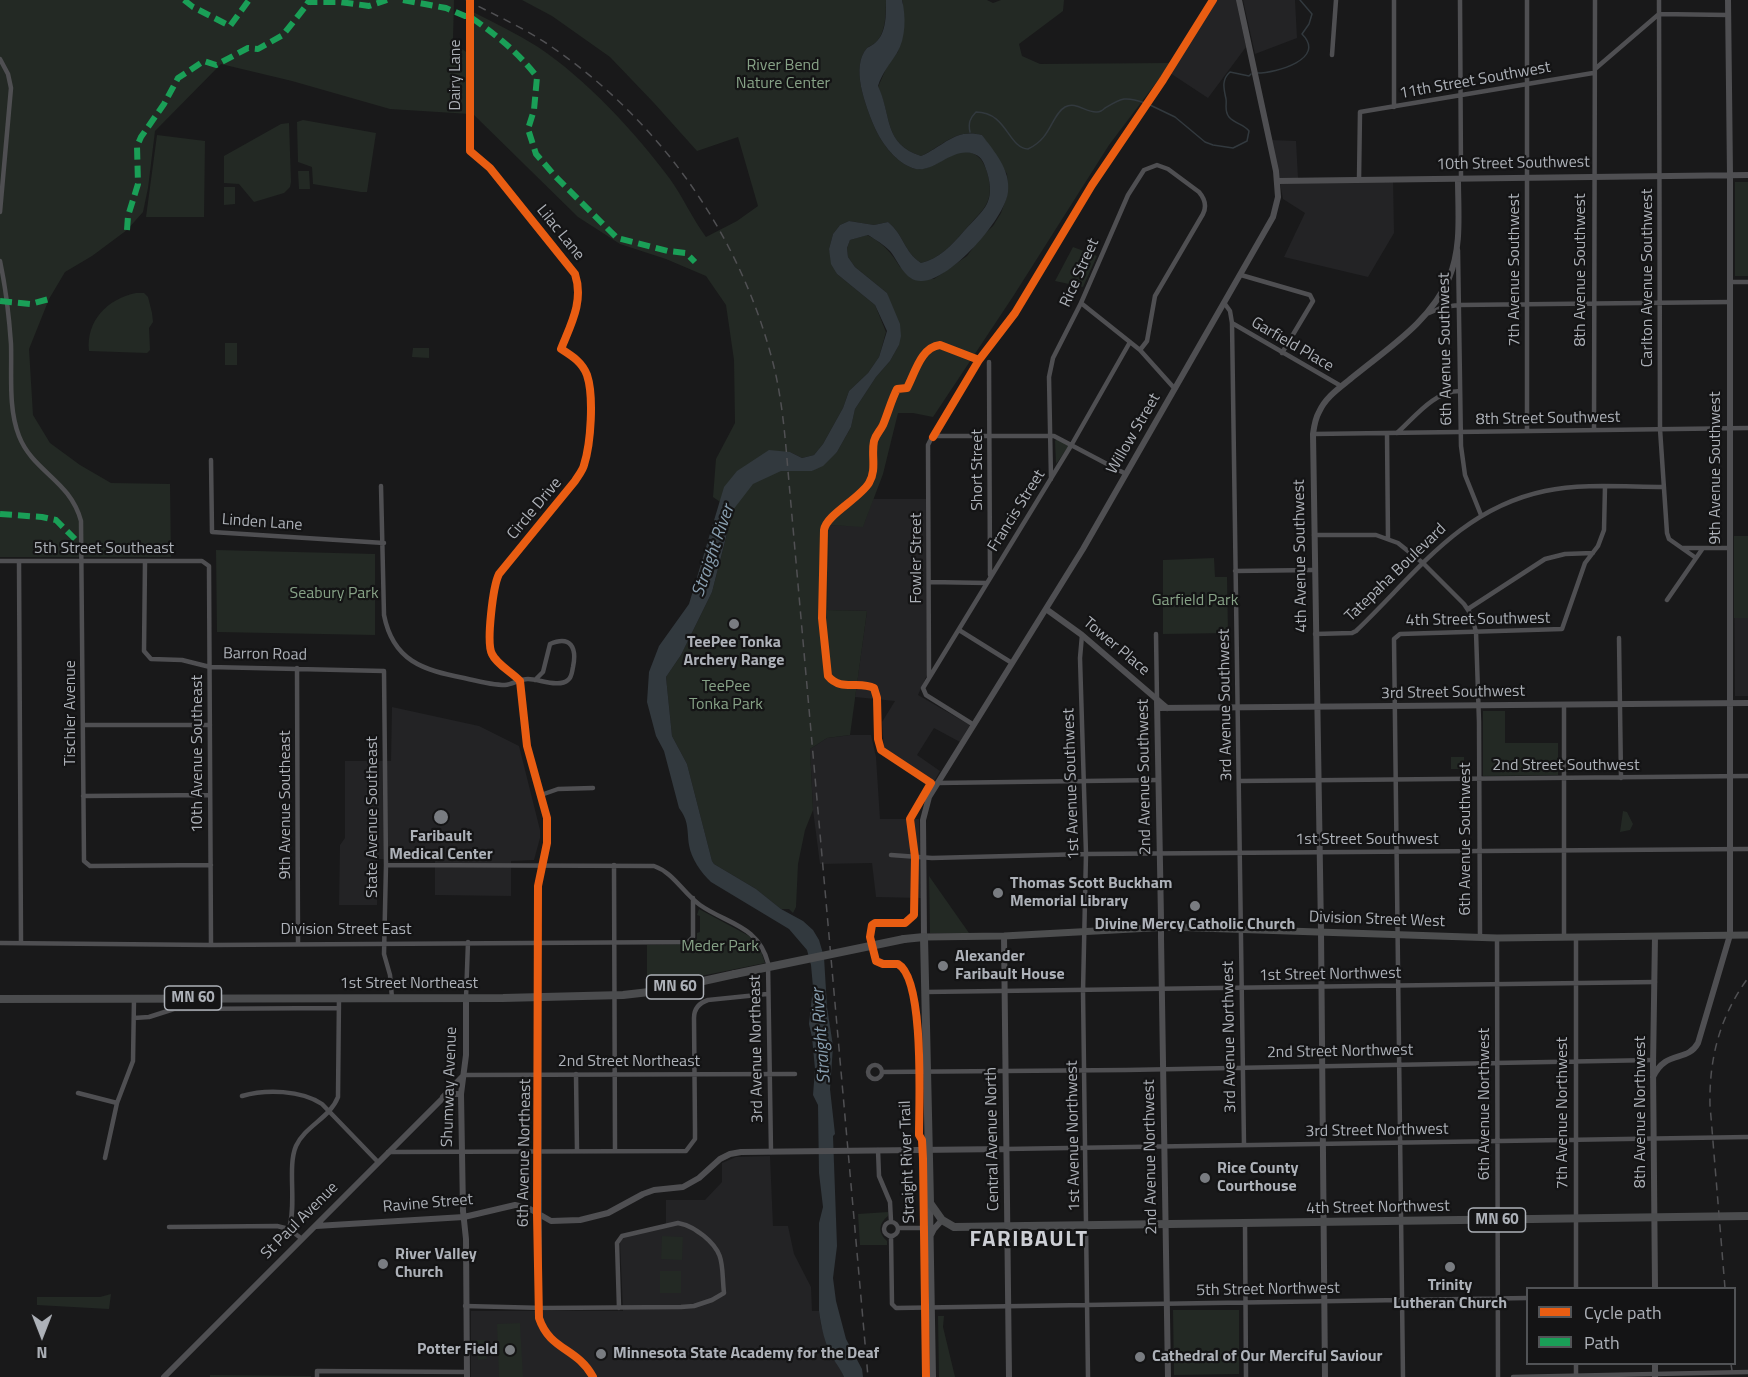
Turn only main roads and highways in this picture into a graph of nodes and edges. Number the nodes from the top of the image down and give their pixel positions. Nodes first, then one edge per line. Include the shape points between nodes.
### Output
1 (1748, 935) edge
2 (924, 938) junction
3 (0, 999) edge
4 (1748, 1216) edge

1 - 2 main road, Division Street West via 1480,938 1168,927
2 - 3 main road, 1st Street Northeast / MN 60, bridge via 658,991 614,995
2 - 4 main road, 4th Street Northwest / MN 60 via 930,1203 949,1225 1008,1228

